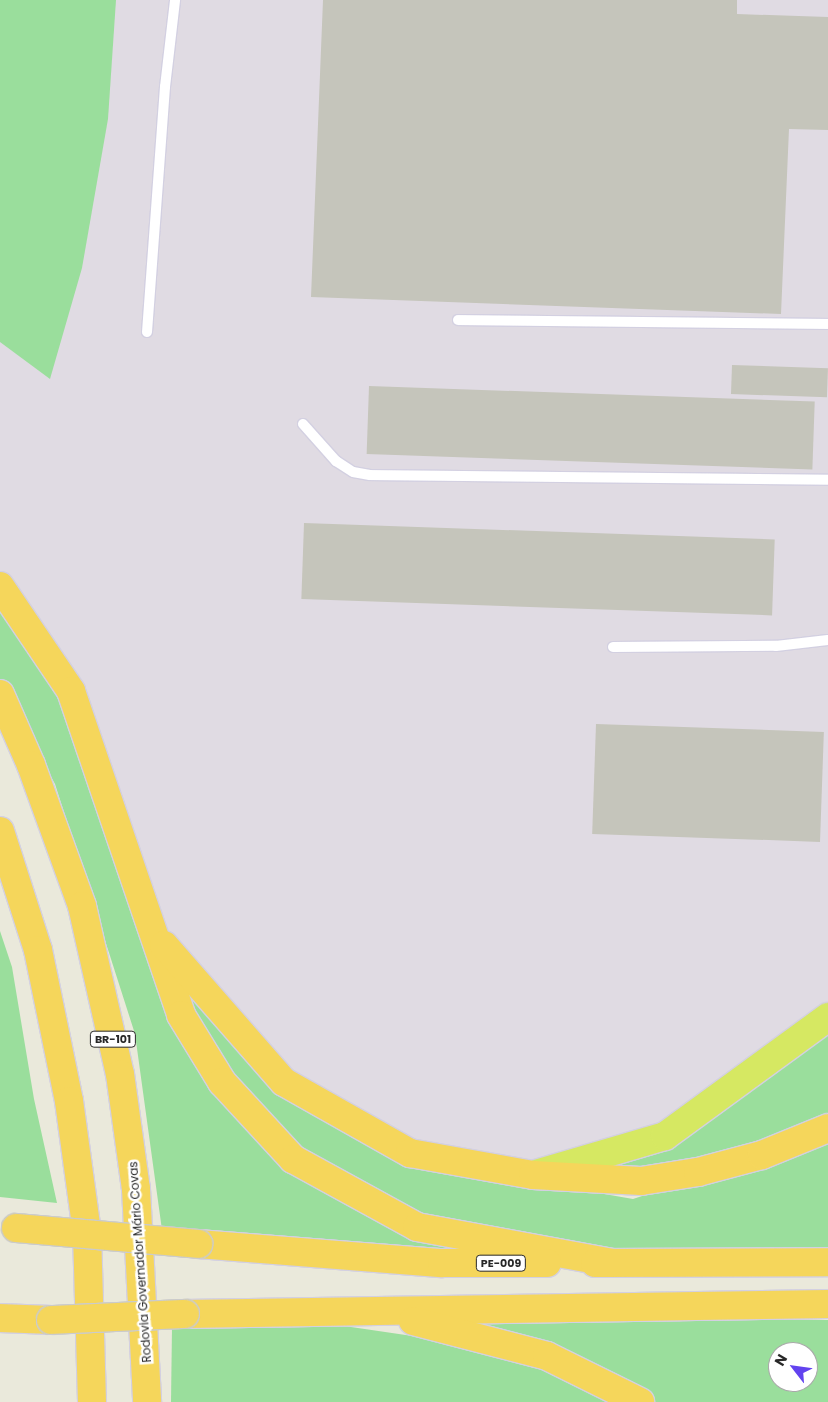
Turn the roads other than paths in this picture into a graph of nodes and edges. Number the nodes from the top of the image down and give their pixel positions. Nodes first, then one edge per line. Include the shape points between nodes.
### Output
1 (175, 0) edge
2 (458, 320) dead end
3 (828, 324) edge
4 (147, 332) dead end
5 (303, 424) dead end
6 (828, 480) edge
7 (0, 586) edge
8 (828, 640) edge
9 (613, 647) dead end
10 (0, 694) edge
11 (0, 831) edge
12 (156, 936) junction
13 (828, 1018) edge
14 (828, 1128) edge
15 (533, 1175) junction
16 (8, 1227) edge
17 (816, 1262) edge
18 (613, 1263) junction
19 (828, 1304) edge
20 (367, 1310) junction
21 (0, 1318) edge
22 (92, 1402) edge
23 (148, 1402) edge
24 (640, 1402) edge

1 - 4 lane via 164,87
2 - 3 lane
5 - 6 lane via 336,461 353,472 370,476
7 - 12 highway via 71,691
8 - 9 lane via 776,646
10 - 23 highway, Rodovia Governador Mário Covas / BR-101 via 34,772 82,906 120,1074 136,1189
11 - 22 highway via 38,950 69,1101 88,1233
12 - 15 highway via 284,1082 410,1153
12 - 18 highway via 181,1015 222,1082 293,1159 417,1227
13 - 15 main road via 665,1136
14 - 15 highway via 762,1155 660,1179 622,1182
16 - 18 highway, PE-009, bridge via 442,1263
17 - 18 highway, PE-009
19 - 20 highway
20 - 21 highway, bridge via 51,1320
20 - 24 highway via 547,1356

